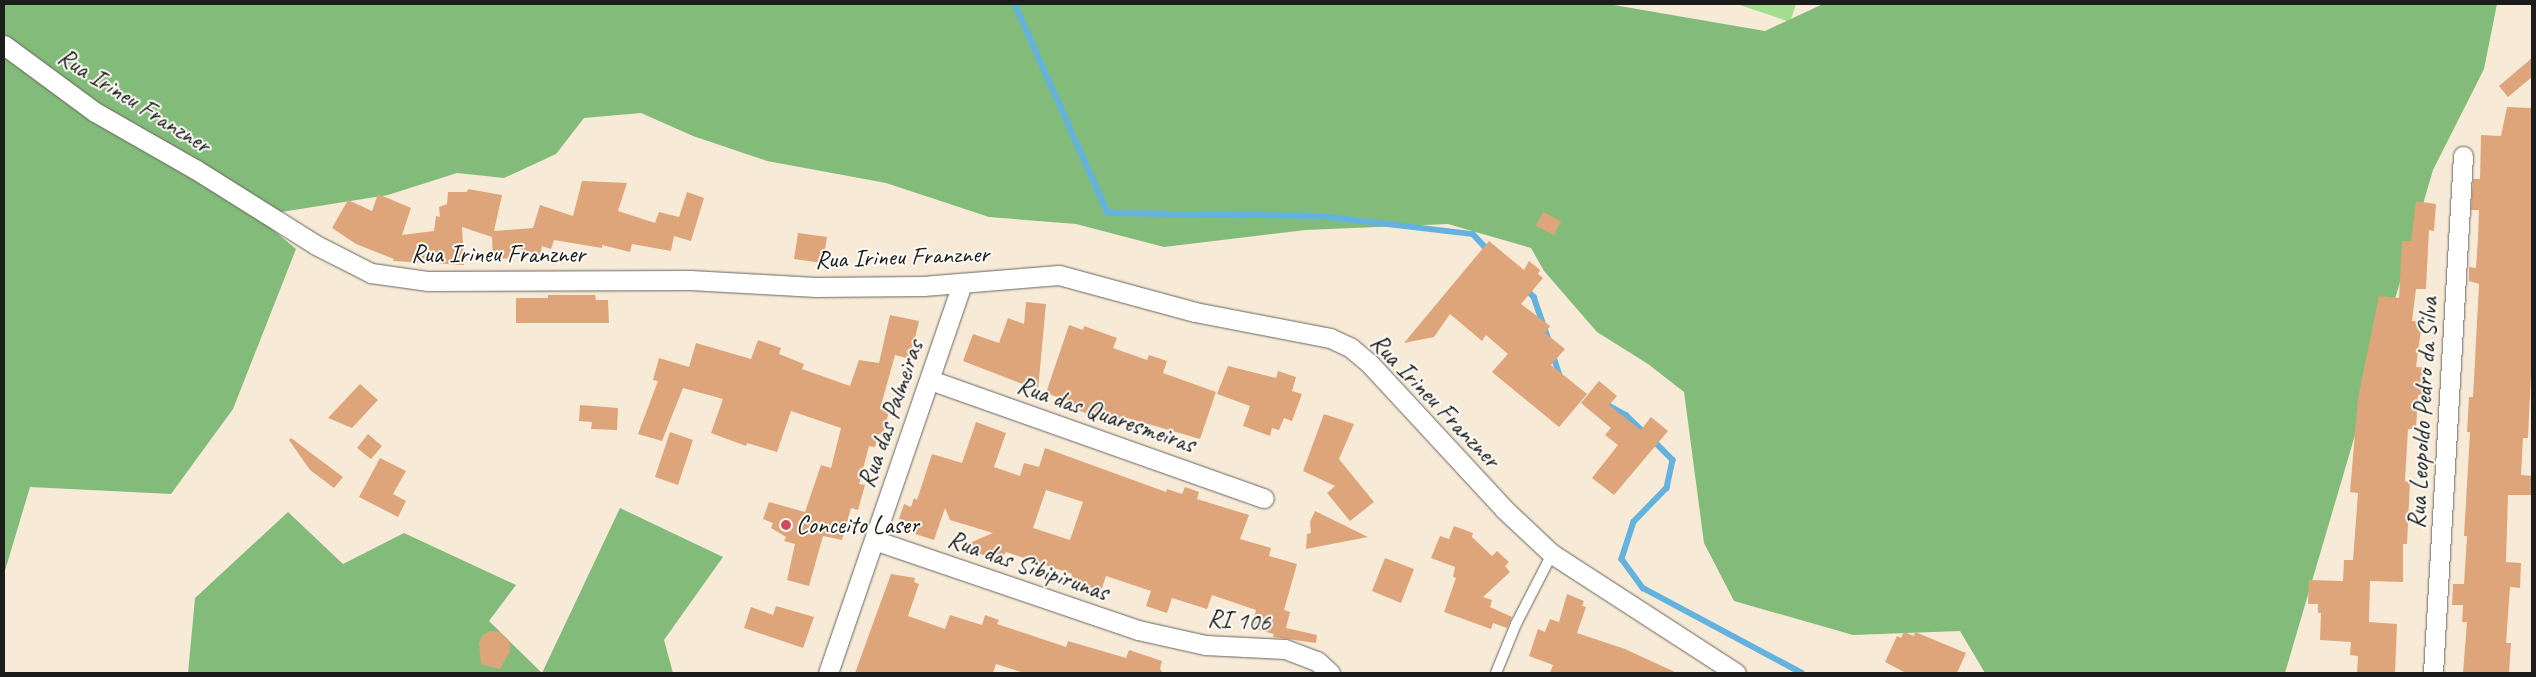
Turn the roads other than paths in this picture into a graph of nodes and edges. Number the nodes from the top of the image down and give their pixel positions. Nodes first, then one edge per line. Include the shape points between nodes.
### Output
1 (4, 45) edge
2 (2463, 156) dead end
3 (962, 284) junction
4 (930, 380) junction
5 (1264, 498) dead end
6 (874, 540) junction
7 (1552, 554) junction
8 (1138, 630) joint
9 (828, 673) edge
10 (1330, 673) edge
11 (1496, 673) edge
12 (1736, 673) edge
13 (2433, 673) edge

1 - 3 street, Rua Irineu Franzner via 95,112 195,169 316,245 371,272 428,281 690,280 816,287
2 - 13 street, Rua Leopoldo Pedro da Silva
3 - 4 street, Rua das Palmeiras
3 - 7 street, Rua Irineu Franzner via 1059,275 1195,312 1330,338 1351,348 1369,364 1504,509
4 - 5 street, Rua das Quaresmeiras
4 - 6 street, Rua das Palmeiras
6 - 8 street, Rua das Sibipirunas
6 - 9 street, Rua das Palmeiras
7 - 11 lane via 1516,624
7 - 12 street, Rua Irineu Franzner
8 - 10 street, RI 106 via 1204,645 1285,649 1317,661

